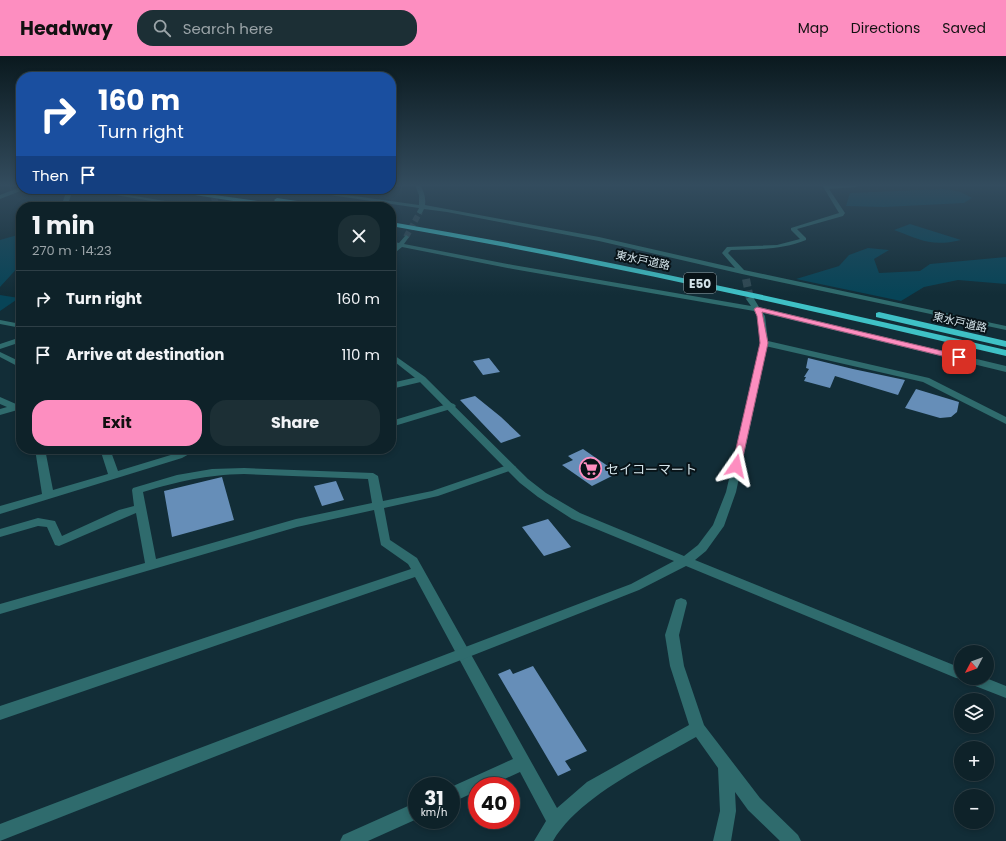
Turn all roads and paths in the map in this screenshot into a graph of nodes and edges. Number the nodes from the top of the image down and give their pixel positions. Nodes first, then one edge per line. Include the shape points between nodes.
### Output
1 (411, 222) edge
2 (496, 222) edge
3 (816, 222) edge
4 (396, 225) edge
5 (406, 236) tunnel mouth
6 (396, 243) edge
7 (401, 244) junction
8 (396, 249) edge
9 (742, 271) junction
10 (746, 279) tunnel mouth
11 (750, 299) tunnel mouth
12 (757, 309) junction
13 (0, 322) edge
14 (16, 325) edge
15 (1006, 328) edge
16 (16, 341) edge
17 (764, 343) junction
18 (1006, 344) edge
19 (0, 348) edge
20 (1006, 353) edge
21 (0, 354) edge
22 (396, 359) edge
23 (16, 362) edge
24 (1006, 369) edge
25 (422, 379) junction
26 (396, 385) edge
27 (0, 400) edge
28 (16, 406) edge
29 (451, 406) junction
30 (16, 408) edge
31 (0, 412) edge
32 (1006, 420) edge
33 (396, 422) edge
34 (41, 454) edge
35 (106, 454) edge
36 (172, 454) edge
37 (511, 466) junction
38 (114, 475) junction
39 (48, 495) junction
40 (379, 506) junction
41 (139, 508) junction
42 (0, 510) edge
43 (0, 533) edge
44 (685, 561) junction
45 (151, 564) junction
46 (419, 572) junction
47 (682, 603) dead end
48 (0, 609) edge
49 (465, 654) junction
50 (954, 671) edge
51 (988, 685) edge
52 (1006, 692) edge
53 (0, 713) edge
54 (698, 728) junction
55 (524, 762) junction
56 (726, 767) junction
57 (460, 791) edge
58 (408, 814) edge
59 (555, 821) junction
60 (0, 833) edge
61 (348, 841) edge
62 (543, 841) edge
63 (722, 841) edge
64 (792, 841) edge

1 - 18 highway, 東水戸道路 / E50 via 673,270
2 - 9 street via 600,239
3 - 9 street via 793,229 804,239 798,242 729,248 725,253
4 - 20 highway, 東水戸道路 / E50 via 669,277
5 - 7 street
6 - 7 street
7 - 8 street
7 - 12 street via 513,267
9 - 10 street
9 - 15 street
11 - 12 street
12 - 17 street via 761,316
12 - 24 street
13 - 14 street
16 - 19 street
17 - 32 street via 926,380
17 - 44 street via 731,492 718,526 702,548
21 - 23 street
22 - 25 street
25 - 26 street
25 - 29 street
27 - 28 street
29 - 33 street
29 - 37 street
30 - 31 street
34 - 39 street
35 - 38 street
36 - 38 street
37 - 40 street via 434,494
37 - 44 street via 524,481 542,495 576,516
38 - 39 street
39 - 42 street
40 - 41 street via 373,476 244,471 212,472 177,478 137,490
40 - 45 street via 296,523
40 - 46 street via 385,542 413,561
41 - 43 street via 59,542 51,524 38,522
41 - 45 street
44 - 49 street via 635,587
44 - 50 street
45 - 48 street
46 - 49 street
46 - 53 street
47 - 54 street via 672,635 677,666
49 - 55 street
49 - 60 street
51 - 52 street
54 - 56 street
54 - 59 street via 593,788
55 - 57 street
55 - 59 street
56 - 63 street via 728,811
56 - 64 street via 754,804
58 - 61 street
59 - 62 street

